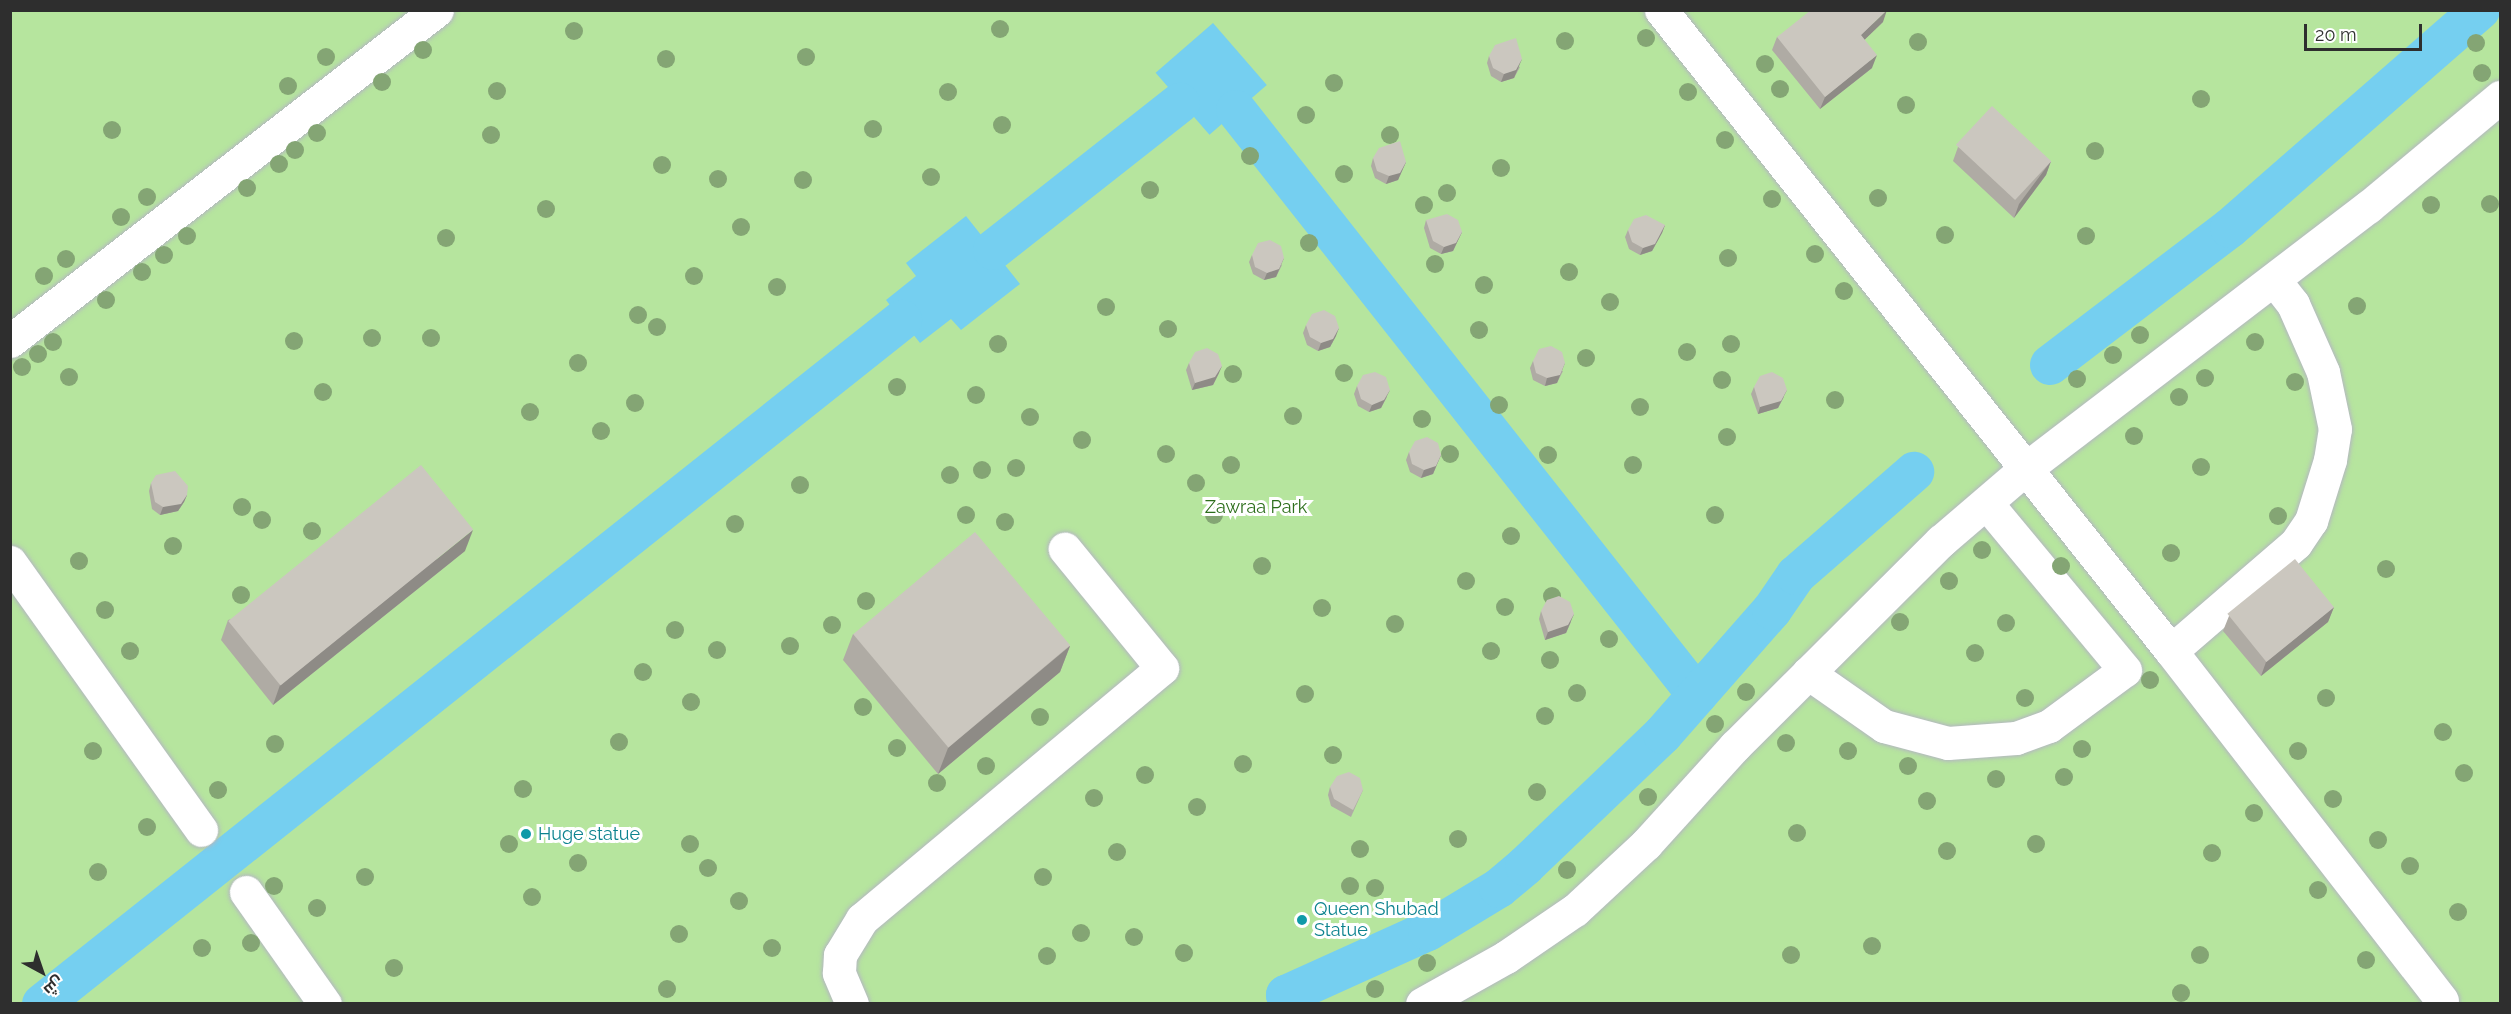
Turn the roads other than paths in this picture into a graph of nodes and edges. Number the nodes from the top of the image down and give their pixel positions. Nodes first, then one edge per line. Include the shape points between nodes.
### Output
1 (437, 10) edge
2 (1661, 10) edge
3 (2500, 97) edge
4 (2274, 280) junction
5 (10, 341) edge
6 (2025, 469) junction
7 (1987, 504) junction
8 (1065, 549) dead end
9 (10, 562) edge
10 (2171, 651) junction
11 (1808, 673) junction
12 (201, 830) dead end
13 (246, 892) dead end
14 (2442, 1000) dead end
15 (325, 1004) edge
16 (852, 1004) edge
17 (1422, 1004) edge

1 - 5 street
2 - 6 street
3 - 4 street
4 - 6 street
4 - 10 street via 2293,304 2323,372 2335,429 2330,460 2312,520 2296,543
6 - 7 street
6 - 10 street
7 - 11 street via 1941,541
7 - 11 street via 2125,670 2049,726 2016,738 1948,743 1884,726
8 - 16 street via 1162,668 862,919 840,955 839,973
9 - 12 street
10 - 14 street
11 - 17 street via 1680,803 1646,844 1575,910 1506,957
13 - 15 street

